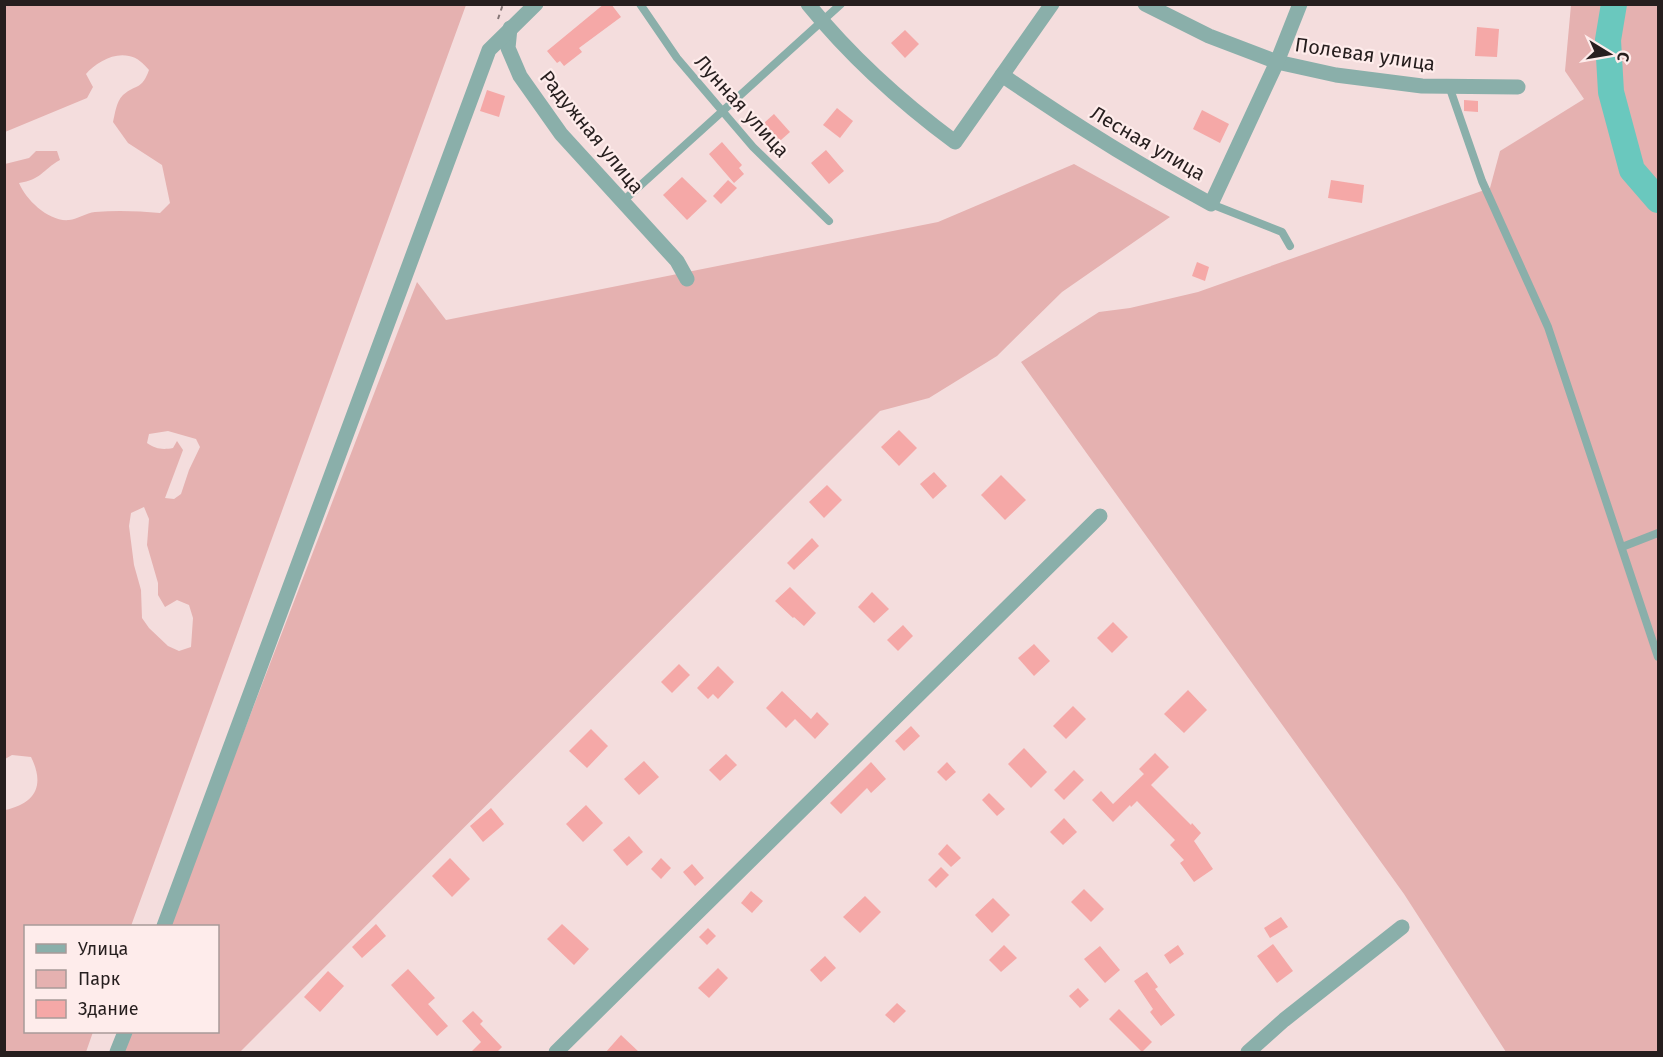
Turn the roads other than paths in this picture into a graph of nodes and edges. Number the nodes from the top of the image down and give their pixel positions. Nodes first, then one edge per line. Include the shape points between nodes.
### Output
1 (536, 4) edge
2 (640, 4) edge
3 (808, 4) edge
4 (841, 4) edge
5 (1052, 4) edge
6 (1145, 4) edge
7 (1300, 4) edge
8 (822, 22) junction
9 (510, 28) junction
10 (1277, 62) junction
11 (1002, 75) junction
12 (1449, 86) junction
13 (1518, 87) dead end
14 (723, 112) junction
15 (622, 202) junction
16 (1211, 204) junction
17 (829, 221) dead end
18 (1290, 246) dead end
19 (687, 279) dead end
20 (1100, 516) dead end
21 (1659, 533) edge
22 (1622, 547) junction
23 (1659, 657) edge
24 (165, 925) edge
25 (1402, 927) dead end
26 (125, 1033) edge
27 (117, 1053) edge
28 (556, 1053) edge
29 (1248, 1053) edge

1 - 9 street
2 - 14 lane, Лунная улица via 677,58
3 - 8 street
4 - 8 lane
5 - 11 street
6 - 10 street, Полевая улица via 1209,36
7 - 10 street, Лесная улица
8 - 11 street via 878,80 955,142
8 - 14 lane
9 - 15 street, Радужная улица via 508,48 520,76 561,134
9 - 24 street via 489,50
10 - 12 street, Полевая улица via 1336,75
10 - 16 street, Лесная улица
11 - 16 street, Лесная улица via 1078,127
12 - 13 street, Полевая улица
12 - 22 lane via 1482,181 1548,327
14 - 15 lane
14 - 17 lane, Лунная улица
15 - 19 street, Радужная улица via 677,261
16 - 18 lane via 1282,232
20 - 28 street
21 - 22 lane
22 - 23 lane
25 - 29 street
26 - 27 street

